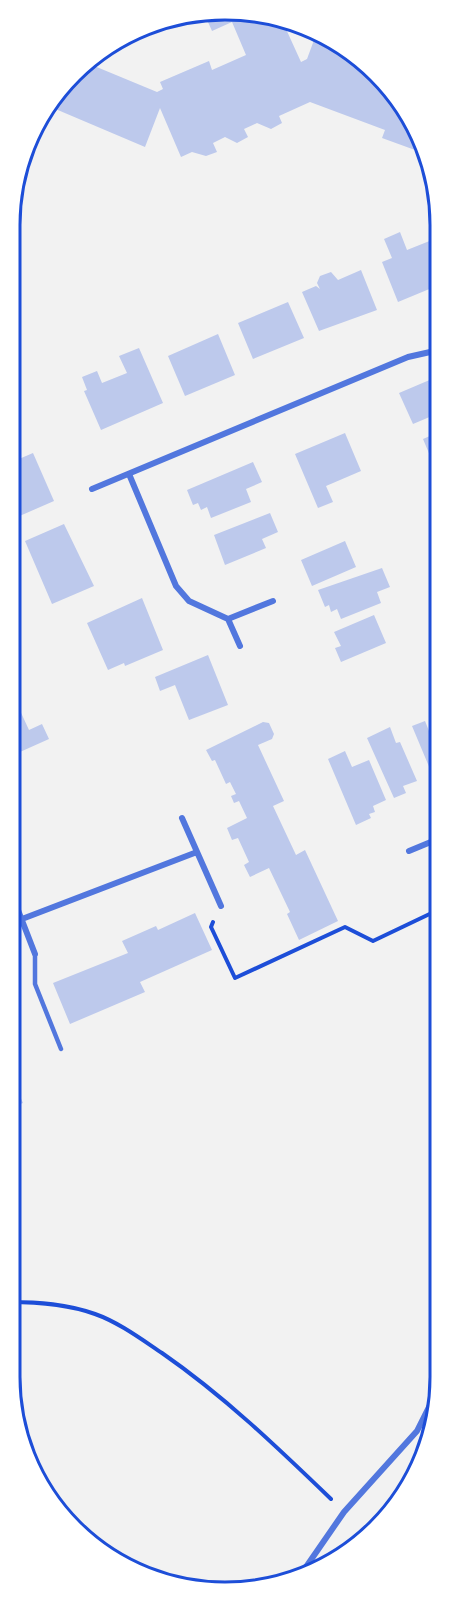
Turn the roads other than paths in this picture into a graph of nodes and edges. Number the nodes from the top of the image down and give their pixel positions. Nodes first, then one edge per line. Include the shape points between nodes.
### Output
1 (430, 352) edge
2 (129, 474) junction
3 (92, 489) dead end
4 (273, 601) dead end
5 (228, 619) junction
6 (240, 646) dead end
7 (182, 818) dead end
8 (430, 843) edge
9 (409, 851) dead end
10 (197, 852) junction
11 (221, 906) road end
12 (20, 914) edge
13 (22, 919) junction
14 (35, 954) joint
15 (61, 1049) dead end
16 (428, 1408) edge
17 (308, 1565) edge

1 - 2 street via 408,357
2 - 3 street
2 - 5 street via 176,586 189,601
4 - 5 street
5 - 6 street
7 - 10 street
8 - 9 street
10 - 11 street
10 - 13 street
12 - 13 street
13 - 14 street
14 - 15 lane via 35,984
16 - 17 street via 417,1431 344,1512

